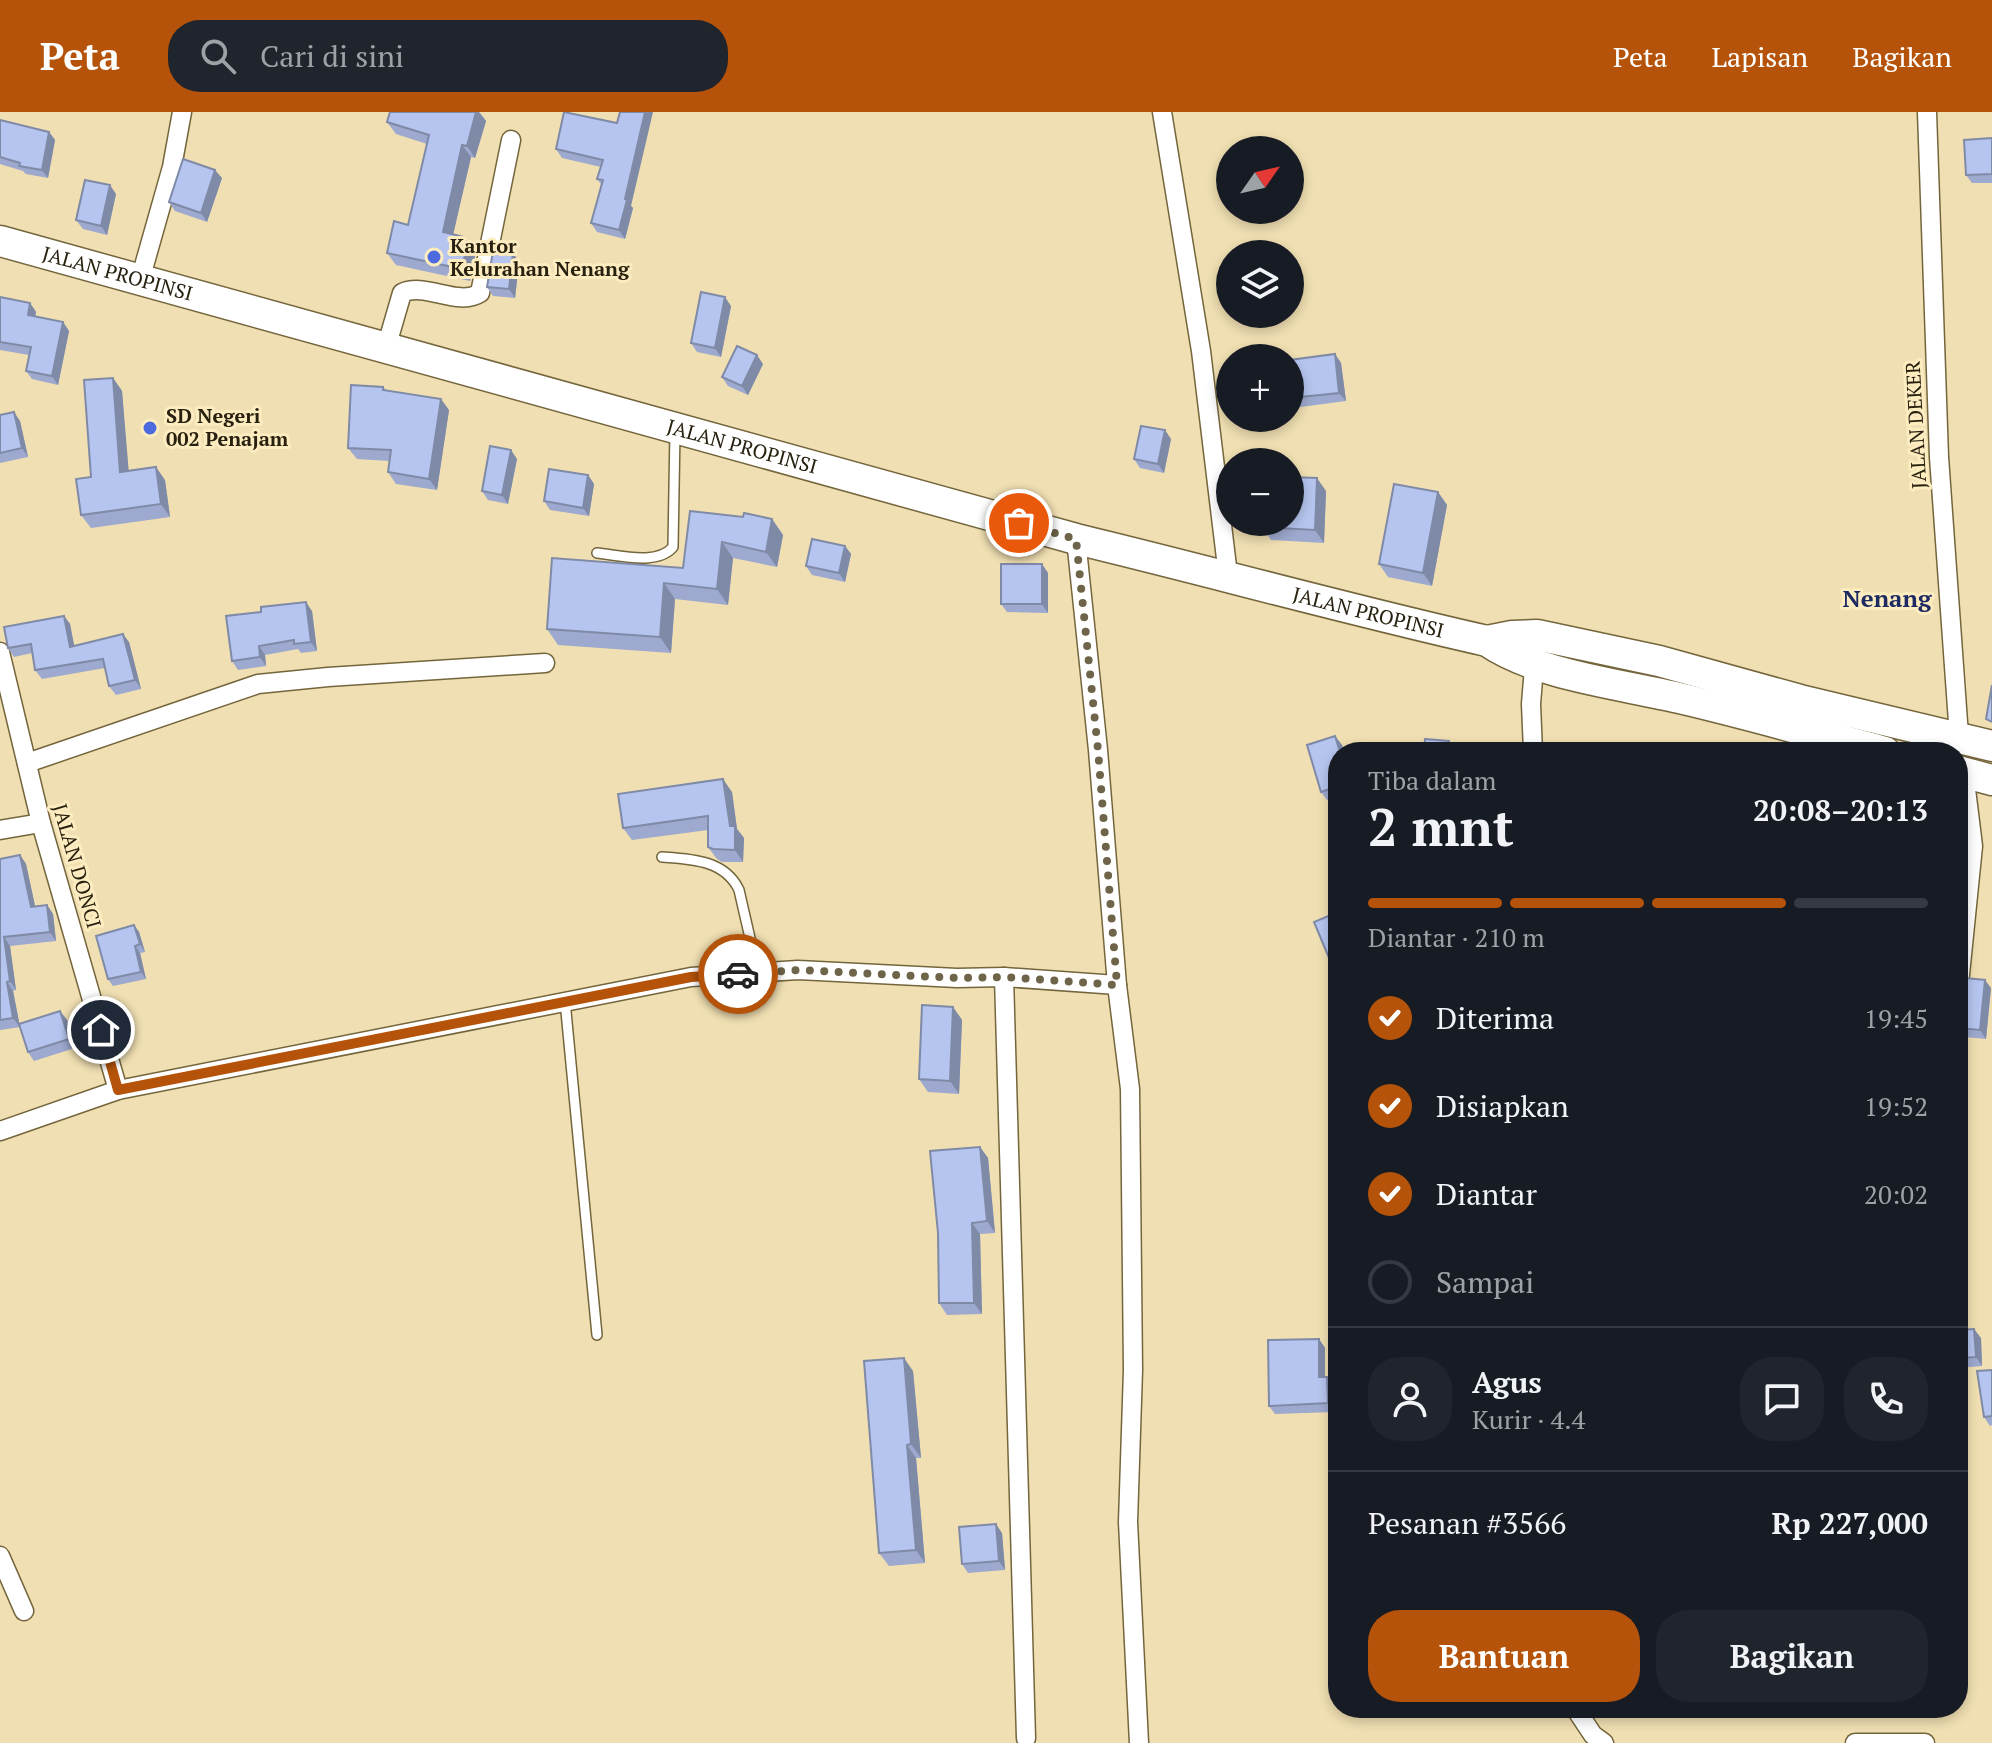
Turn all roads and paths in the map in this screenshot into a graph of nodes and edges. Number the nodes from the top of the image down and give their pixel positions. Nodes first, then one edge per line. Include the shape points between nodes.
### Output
1 (182, 112) edge
2 (1162, 112) edge
3 (1927, 112) edge
4 (511, 140) dead end
5 (0, 241) edge
6 (140, 280) junction
7 (386, 348) junction
8 (675, 428) junction
9 (1076, 539) junction
10 (597, 553) dead end
11 (1228, 575) junction
12 (1535, 650) junction
13 (0, 652) edge
14 (545, 663) dead end
15 (1959, 736) junction
16 (1533, 742) edge
17 (1847, 742) edge
18 (1992, 746) edge
19 (27, 763) junction
20 (1971, 774) edge
21 (1968, 816) edge
22 (41, 823) junction
23 (0, 830) edge
24 (662, 857) dead end
25 (758, 973) junction
26 (1004, 977) junction
27 (1117, 985) junction
28 (565, 1001) junction
29 (118, 1090) junction
30 (0, 1131) edge
31 (597, 1335) dead end
32 (0, 1556) edge
33 (24, 1611) dead end
34 (1582, 1718) edge
35 (1026, 1738) dead end
36 (1139, 1743) edge
37 (1604, 1743) edge
38 (1855, 1743) edge
39 (1925, 1743) edge

1 - 6 street
2 - 11 street via 1201,351
3 - 15 street, JALAN DEKER via 1939,457
4 - 7 street via 480,293 402,293
5 - 6 highway, JALAN PROPINSI
6 - 7 highway, JALAN PROPINSI
7 - 8 highway, JALAN PROPINSI
8 - 9 highway, JALAN PROPINSI
8 - 10 lane via 673,547 658,557
9 - 11 highway, JALAN PROPINSI
9 - 27 street
11 - 12 highway, JALAN PROPINSI via 1487,641 1499,650
12 - 15 highway via 1659,661
12 - 16 street
12 - 17 highway, JALAN PROPINSI via 1678,698
13 - 19 street, JALAN DONCI
14 - 19 street via 258,684
15 - 18 highway
19 - 22 street, JALAN DONCI
20 - 21 street
22 - 23 street
22 - 29 street, JALAN DONCI
24 - 25 lane via 697,859 734,878
25 - 26 street
25 - 28 street via 691,977
26 - 27 street
26 - 35 street
27 - 36 street via 1130,1089 1133,1370 1128,1522
28 - 29 street
28 - 31 lane
29 - 30 street
32 - 33 street
34 - 37 street
38 - 39 street

